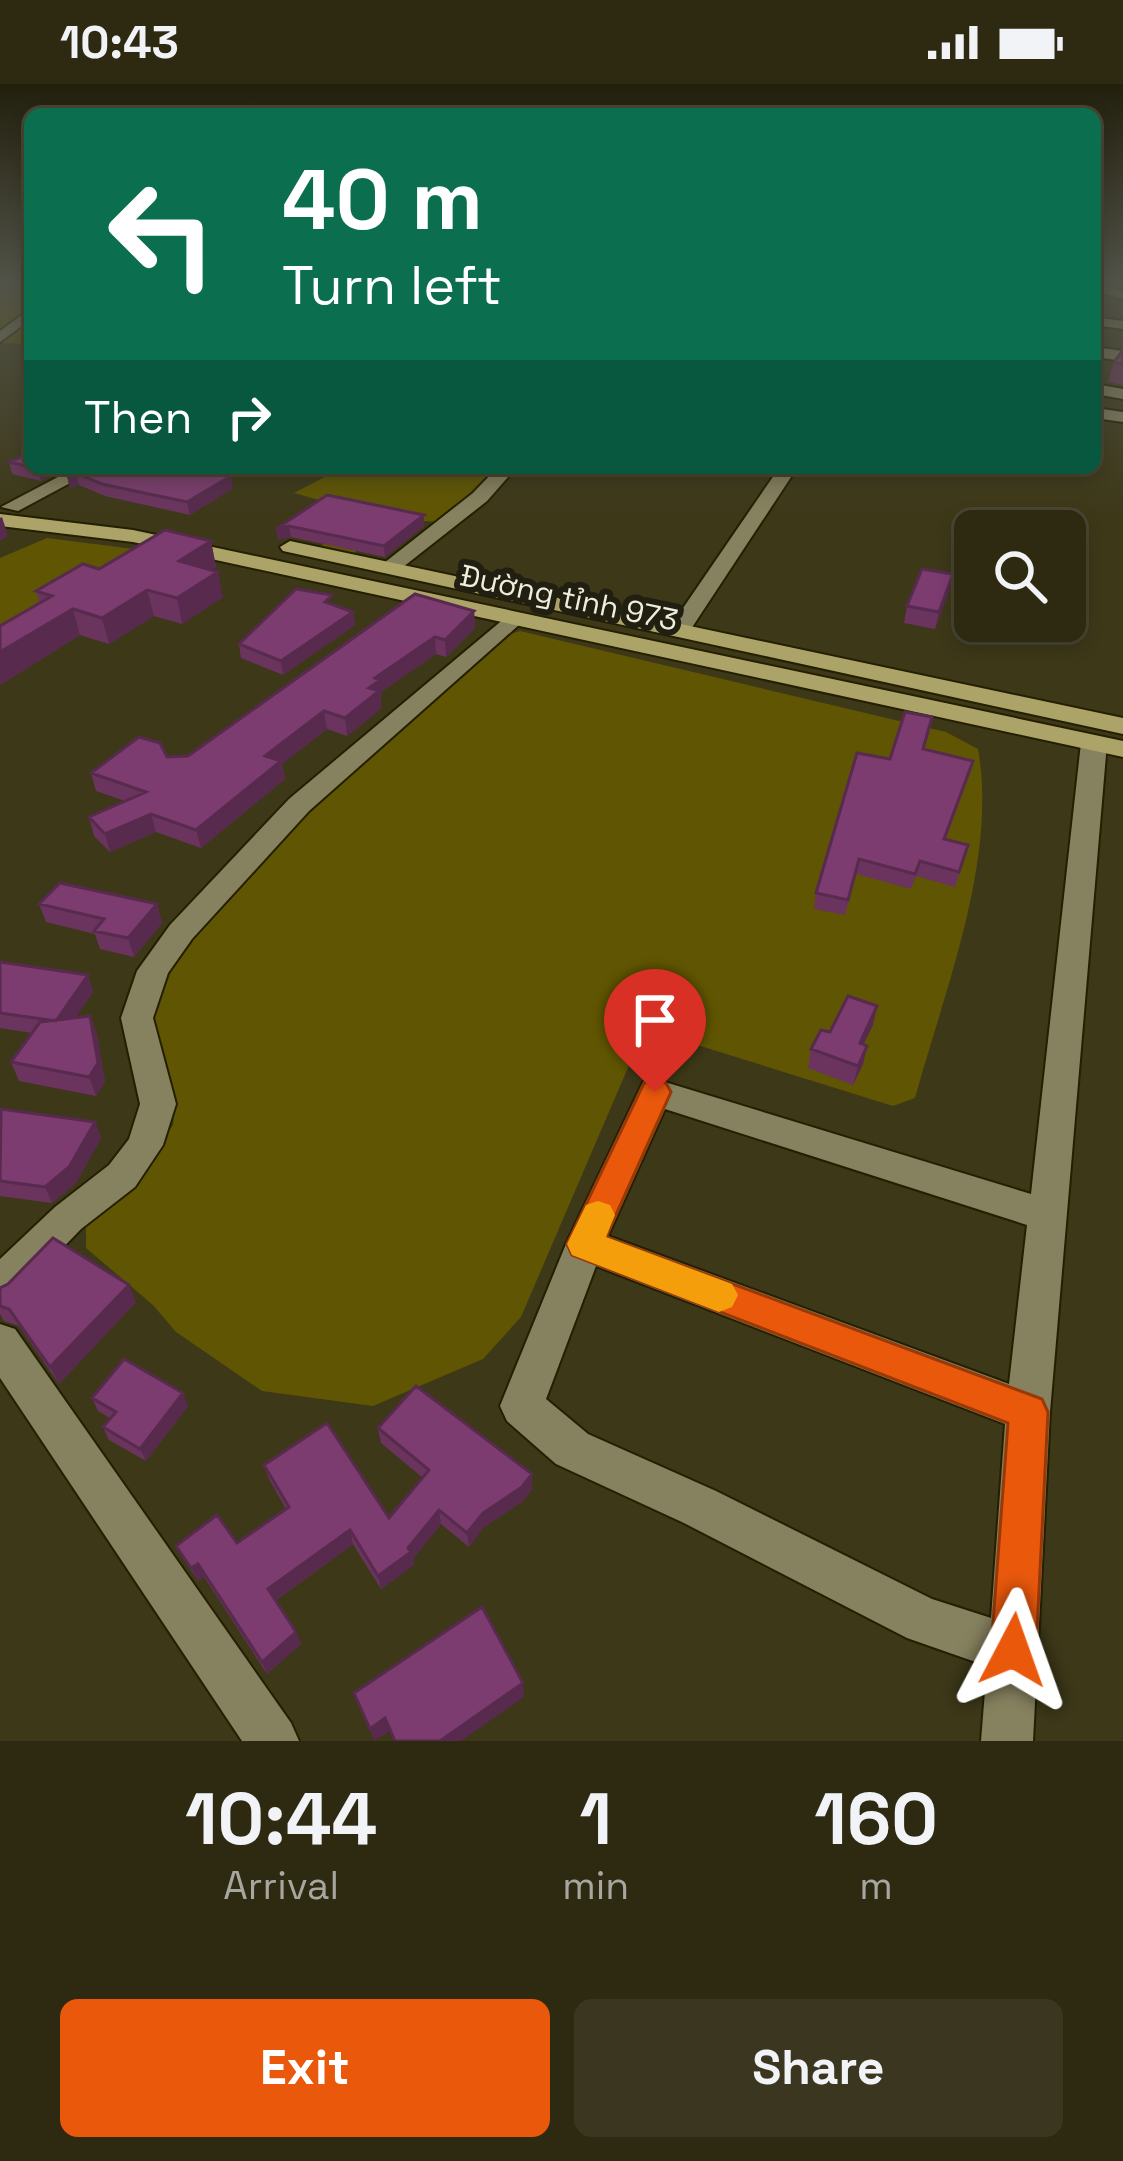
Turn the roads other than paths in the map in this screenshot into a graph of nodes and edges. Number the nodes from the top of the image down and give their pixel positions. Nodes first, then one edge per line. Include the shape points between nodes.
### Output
1 (78, 474) edge
2 (501, 474) edge
3 (784, 474) edge
4 (4, 515) edge
5 (392, 567) junction
6 (416, 594) junction
7 (380, 620) edge
8 (512, 620) junction
9 (679, 630) junction
10 (1113, 740) edge
11 (1049, 1216) junction
12 (585, 1244) junction
13 (0, 1285) edge
14 (0, 1343) edge
15 (1028, 1412) junction
16 (1013, 1650) junction
17 (273, 1741) edge
18 (1007, 1741) edge

1 - 4 street
2 - 5 street
3 - 9 street
4 - 5 main road, Đường tỉnh 973 via 193,529
4 - 6 main road, Đường tỉnh 973
5 - 9 main road, Đường tỉnh 973
6 - 7 street
6 - 8 main road, Đường tỉnh 973
8 - 10 main road, Đường tỉnh 973
8 - 13 street via 299,805 181,932 153,971 136,1018 158,1104 145,1144 122,1176
9 - 10 main road, Đường tỉnh 973
10 - 11 street
11 - 12 street via 655,1092
11 - 15 street
12 - 15 street
12 - 16 street via 523,1406 572,1450 924,1621
14 - 17 street
15 - 16 street
16 - 18 street

